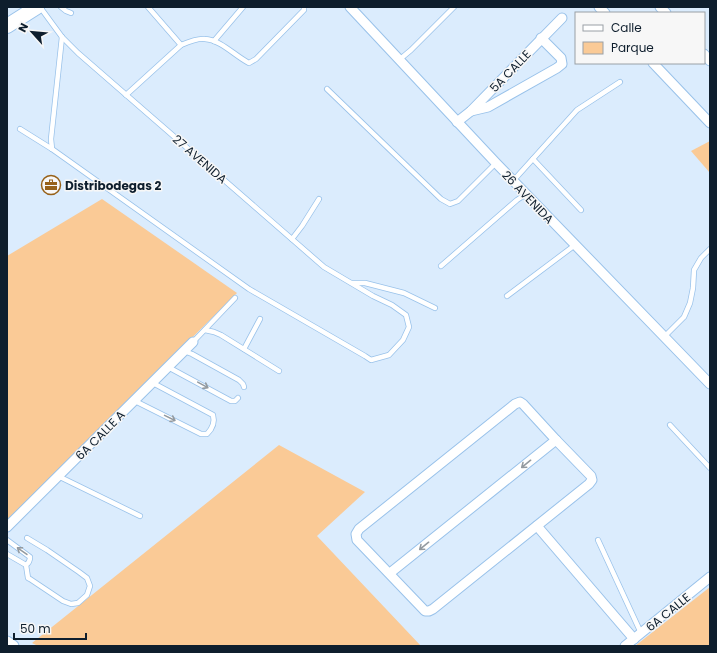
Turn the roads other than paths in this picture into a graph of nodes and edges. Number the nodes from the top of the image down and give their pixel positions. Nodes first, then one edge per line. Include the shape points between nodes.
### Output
1 (39, 7) edge
2 (62, 7) edge
3 (148, 7) edge
4 (243, 7) edge
5 (304, 7) edge
6 (350, 7) edge
7 (454, 7) edge
8 (71, 13) dead end
9 (562, 18) dead end
10 (7, 26) edge
11 (62, 37) junction
12 (541, 38) junction
13 (214, 41) junction
14 (181, 45) junction
15 (399, 60) junction
16 (654, 64) edge
17 (620, 82) dead end
18 (327, 89) dead end
19 (126, 95) junction
20 (471, 111) junction
21 (457, 122) junction
22 (710, 123) edge
23 (20, 129) dead end
24 (52, 148) junction
25 (533, 159) junction
26 (496, 163) junction
27 (513, 181) junction
28 (526, 194) junction
29 (319, 199) dead end
30 (581, 210) dead end
31 (292, 239) junction
32 (575, 245) junction
33 (710, 249) edge
34 (441, 266) dead end
35 (351, 282) junction
36 (507, 296) dead end
37 (235, 298) dead end
38 (434, 308) dead end
39 (260, 319) dead end
40 (206, 330) junction
41 (664, 337) junction
42 (193, 342) joint
43 (244, 349) junction
44 (184, 351) junction
45 (168, 367) junction
46 (279, 371) dead end
47 (153, 382) junction
48 (710, 384) edge
49 (244, 388) dead end
50 (238, 398) dead end
51 (135, 401) junction
52 (670, 426) dead end
53 (556, 440) junction
54 (710, 468) edge
55 (58, 476) junction
56 (140, 516) dead end
57 (537, 526) junction
58 (7, 527) edge
59 (27, 538) dead end
60 (7, 540) edge
61 (598, 540) dead end
62 (7, 554) edge
63 (26, 565) junction
64 (390, 573) junction
65 (710, 577) edge
66 (638, 636) junction
67 (7, 642) edge
68 (13, 646) edge
69 (626, 646) edge

1 - 10 main road
1 - 11 lane, 27 AVENIDA
2 - 8 lane
3 - 14 lane
4 - 13 lane
5 - 13 lane via 304,10 256,59 249,63
6 - 15 street, 26 AVENIDA
7 - 15 lane
9 - 12 street, 5A CALLE
11 - 19 lane, 27 AVENIDA
11 - 24 lane
12 - 20 street, 5A CALLE
12 - 20 street via 561,58 562,64 488,106
13 - 14 lane via 204,38
14 - 19 lane
15 - 21 street, 26 AVENIDA
16 - 22 street
17 - 25 lane via 576,110
18 - 26 lane via 441,200 450,204 458,201
19 - 31 lane, 27 AVENIDA
20 - 21 street, 5A CALLE
21 - 26 street, 26 AVENIDA
23 - 24 lane, 27 AVENIDA
24 - 35 lane, 27 AVENIDA via 249,289 371,360 389,355 403,340 409,327 406,315
25 - 27 lane
25 - 30 lane
26 - 27 street, 26 AVENIDA
27 - 28 street, 26 AVENIDA
28 - 32 street, 26 AVENIDA
28 - 34 lane
29 - 31 lane
31 - 35 lane, 27 AVENIDA via 324,267
32 - 36 lane
32 - 41 street, 26 AVENIDA
33 - 41 lane via 694,270 690,303 684,317
35 - 38 lane via 404,293
37 - 40 lane
39 - 43 lane
40 - 42 lane
40 - 43 lane via 221,335
41 - 48 street, 26 AVENIDA
42 - 44 street, 6A CALLE A
43 - 46 lane
44 - 45 street, 6A CALLE A
44 - 49 lane via 239,380
45 - 47 street, 6A CALLE A
45 -> 50 lane via 231,402
47 - 51 street, 6A CALLE A
51 -> 47 lane via 201,434 209,432 215,420 213,415
51 - 55 street, 6A CALLE A
52 - 54 lane
53 - 57 street via 592,480
53 -> 64 street
53 - 64 street via 523,404 515,404 359,529 356,534 358,540
55 - 56 lane
55 - 58 street, 6A CALLE A
57 - 64 street via 429,611 425,610
57 - 66 street
59 - 63 lane via 87,578 90,586 87,595 78,603 63,601 28,578
63 -> 60 lane via 30,557
61 - 66 lane
62 - 63 lane
65 - 66 street, 6A CALLE
66 - 69 street, 6A CALLE
67 - 68 street

